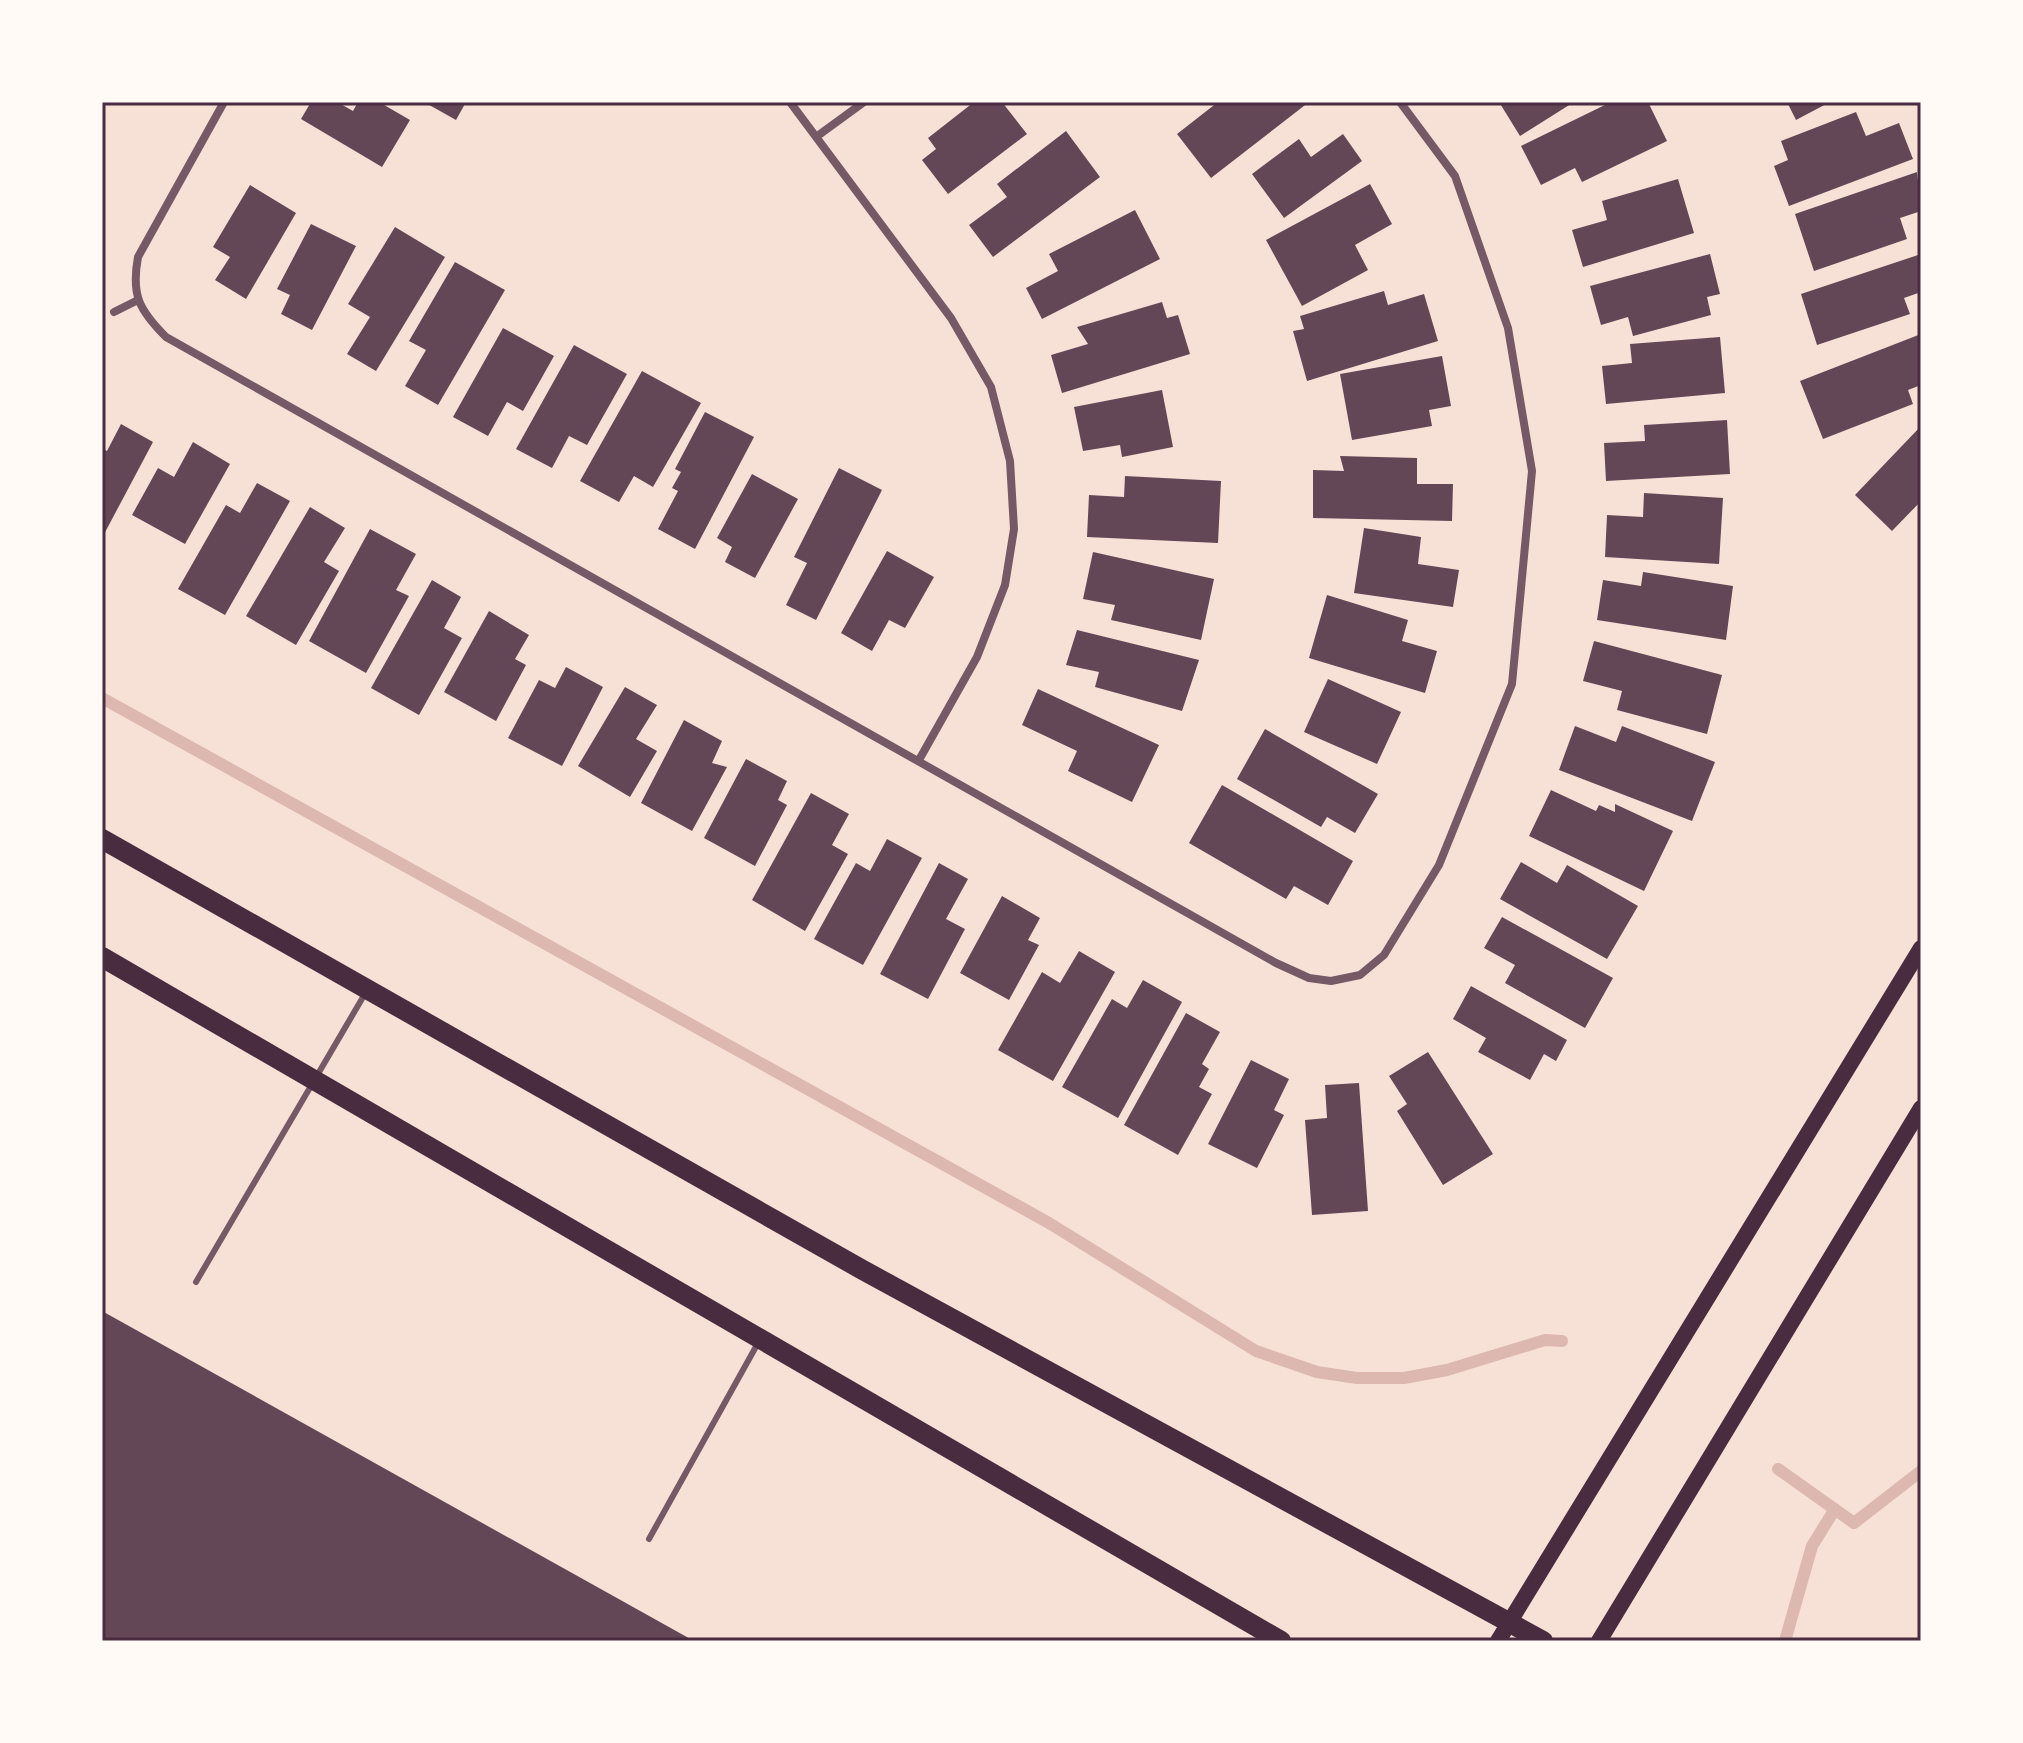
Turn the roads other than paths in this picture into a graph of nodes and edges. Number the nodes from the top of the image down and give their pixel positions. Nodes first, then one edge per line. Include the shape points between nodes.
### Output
1 (224, 102) edge
2 (790, 102) edge
3 (864, 102) edge
4 (1400, 102) edge
5 (816, 137) junction
6 (138, 300) junction
7 (114, 312) dead end
8 (919, 760) junction
9 (102, 839) edge
10 (1921, 948) edge
11 (102, 957) edge
12 (367, 989) junction
13 (312, 1079) junction
14 (1921, 1108) edge
15 (196, 1282) dead end
16 (759, 1341) junction
17 (649, 1539) dead end
18 (1510, 1622) junction
19 (1281, 1641) edge
20 (1498, 1641) edge
21 (1543, 1641) edge
22 (1599, 1641) edge

1 - 6 street via 138,257 133,284
2 - 5 street
3 - 5 street
4 - 8 street via 1455,176 1508,328 1532,471 1512,684 1439,865 1384,955 1360,975 1331,981 1309,978
5 - 8 street via 951,318 991,387 1010,461 1014,529 1005,585 977,657
6 - 7 street
6 - 8 street via 147,318 182,349
9 - 12 main road
10 - 18 main road
11 - 13 main road
12 - 13 lane
12 - 18 main road via 861,1269
13 - 15 lane
13 - 16 main road
14 - 22 main road
16 - 17 lane
16 - 19 main road
18 - 20 main road
18 - 21 main road

